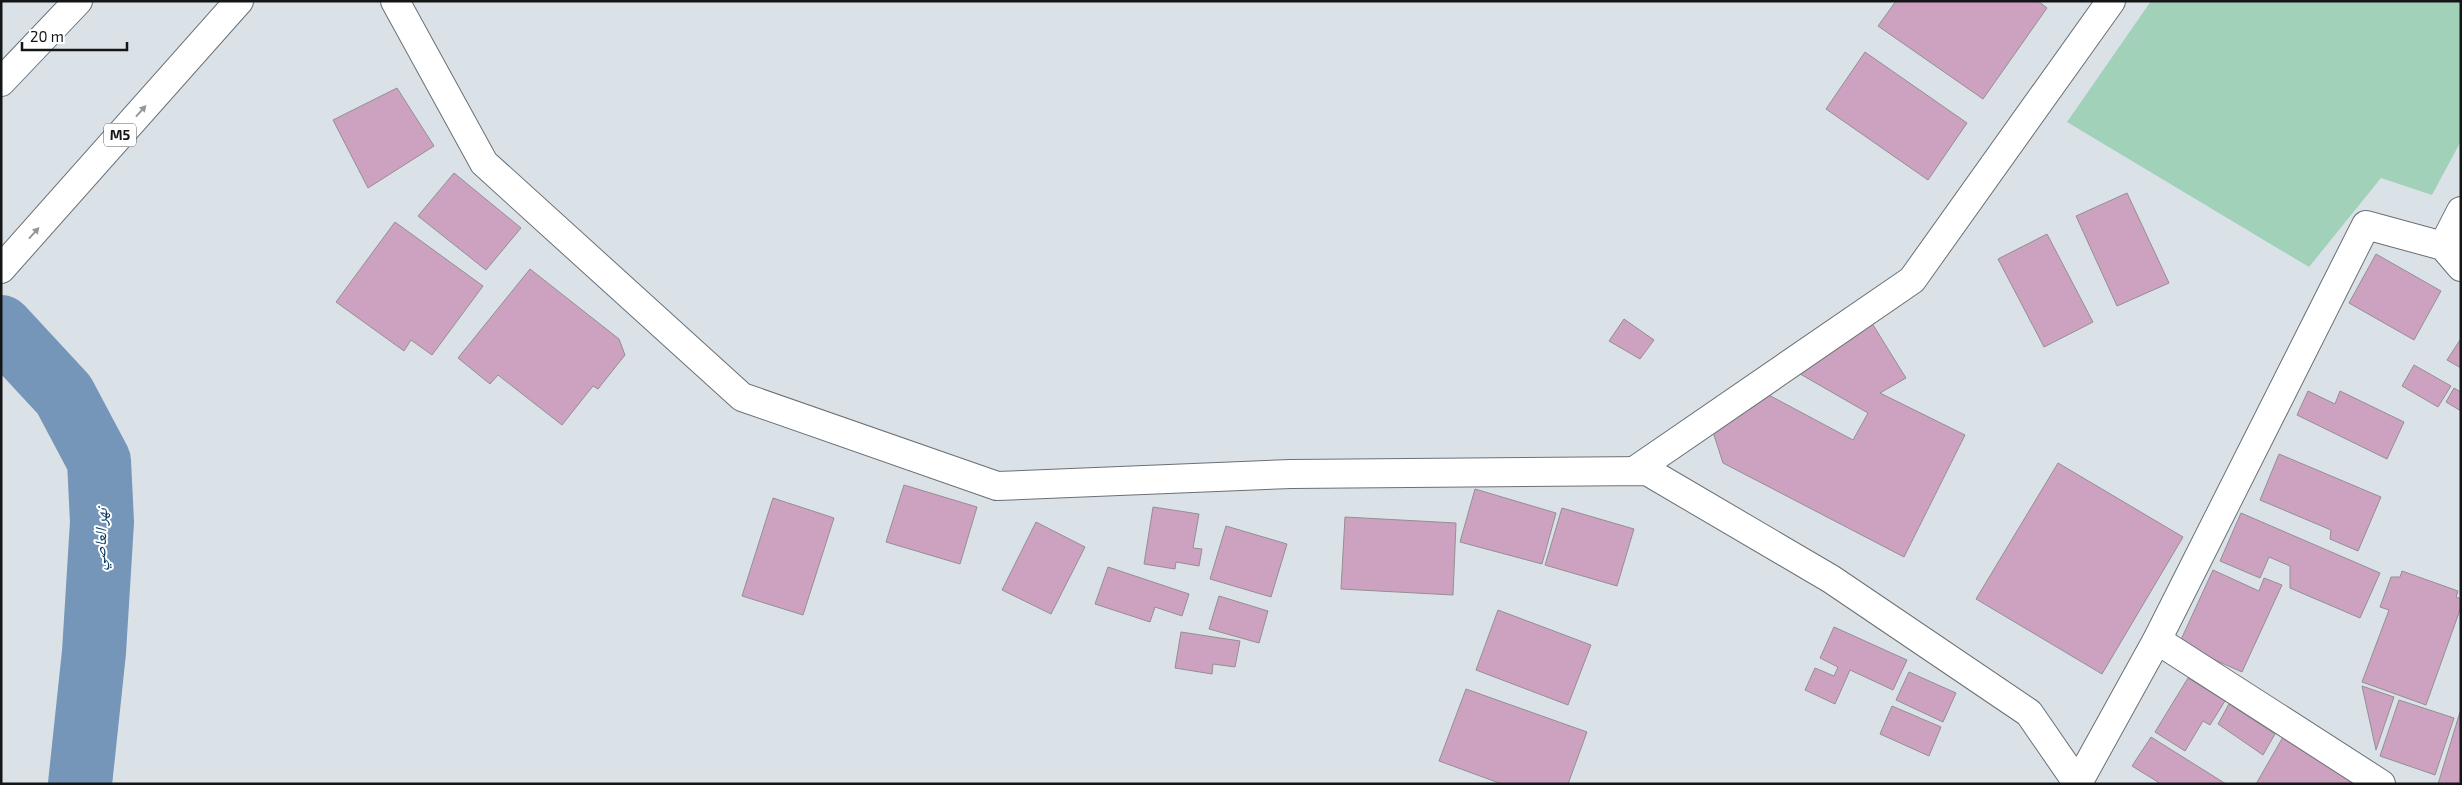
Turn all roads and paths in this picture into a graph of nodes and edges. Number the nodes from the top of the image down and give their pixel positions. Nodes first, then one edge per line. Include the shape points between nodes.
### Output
1 (78, 1) edge
2 (239, 1) edge
3 (395, 1) edge
4 (2111, 1) edge
5 (1, 82) edge
6 (2461, 211) edge
7 (2443, 246) junction
8 (2461, 267) edge
9 (1, 270) edge
10 (1634, 471) junction
11 (2157, 640) junction
12 (2078, 783) edge
13 (2380, 784) edge

1 - 5 main road
9 -> 2 main road, M5
3 - 10 main road via 484,164 742,397 997,486 1291,474
4 - 10 main road via 1912,280
6 - 7 main road
7 - 8 main road
7 - 11 main road via 2366,224
10 - 12 main road via 1647,471 1831,580 2029,713
11 - 12 main road
11 - 13 main road

